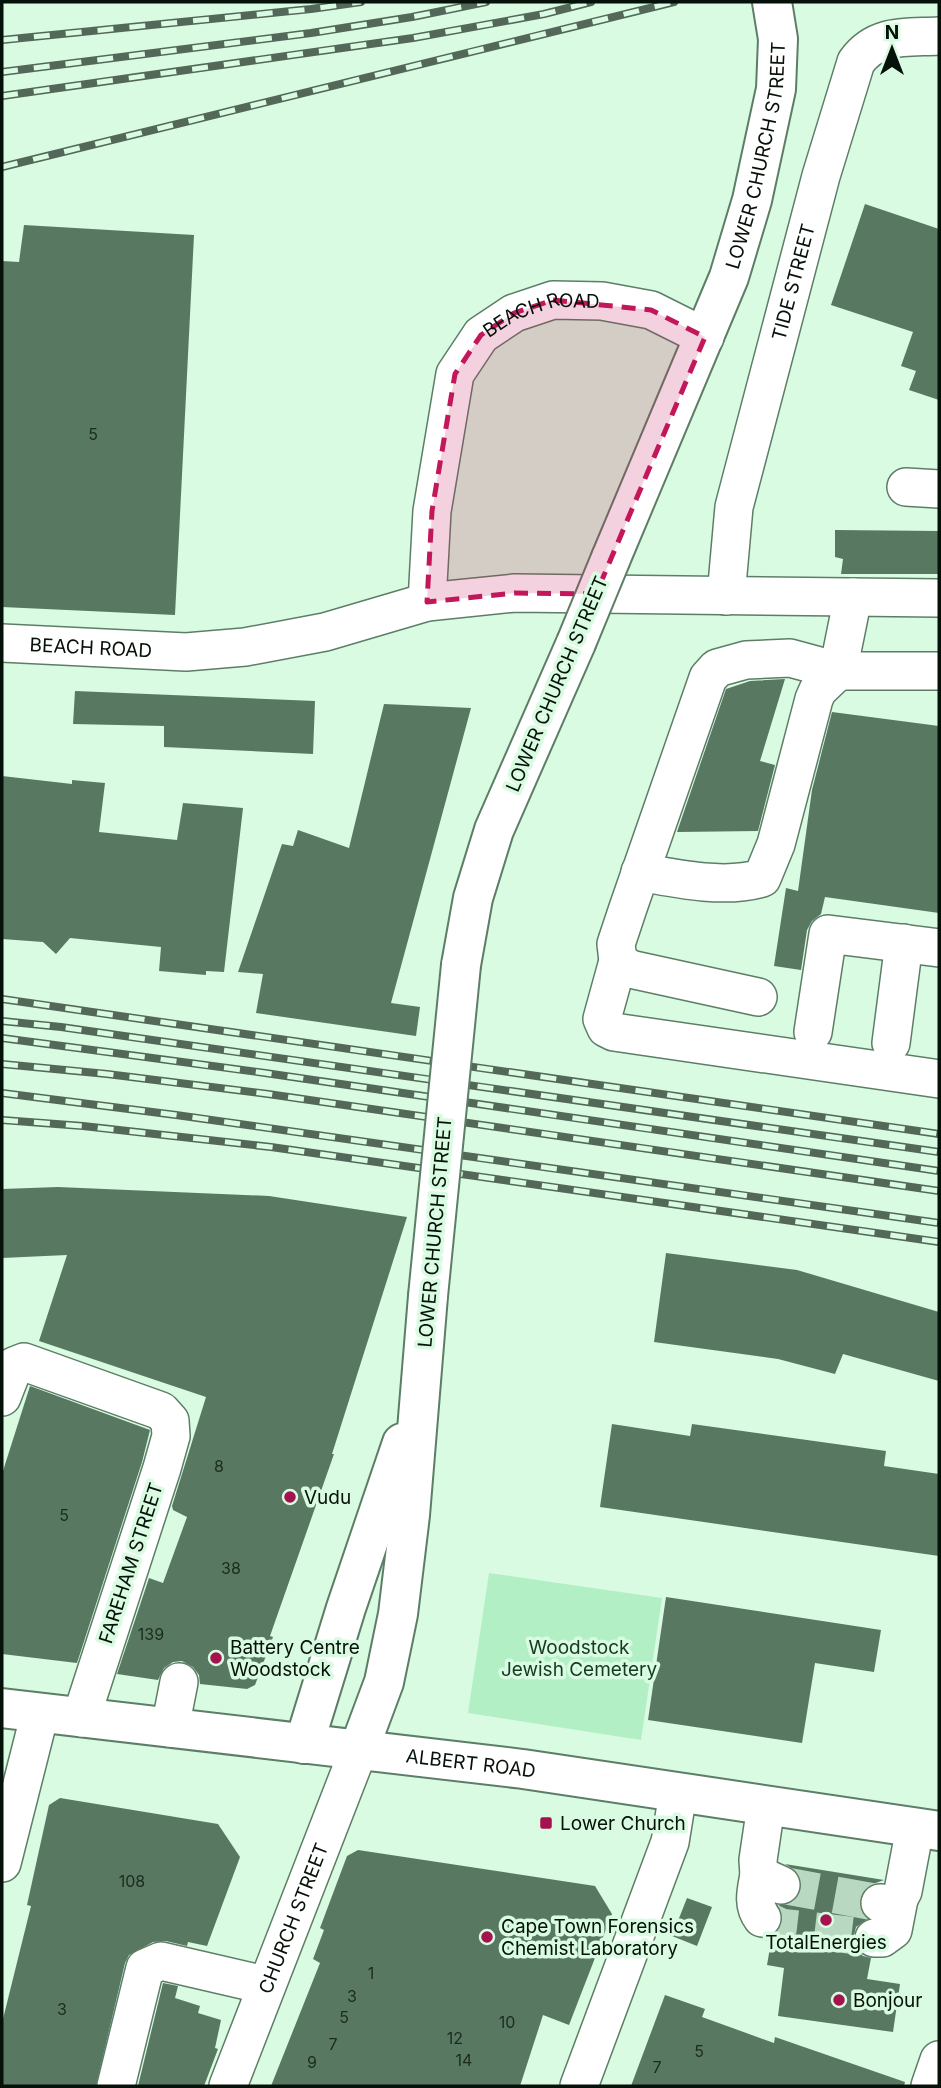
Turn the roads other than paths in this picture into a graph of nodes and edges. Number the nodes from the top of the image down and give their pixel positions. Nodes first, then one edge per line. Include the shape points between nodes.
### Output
1 (772, 2) edge
2 (939, 36) edge
3 (705, 337) junction
4 (726, 596) junction
5 (853, 597) junction
6 (939, 598) edge
7 (427, 602) junction
8 (2, 643) edge
9 (838, 671) junction
10 (939, 671) edge
11 (640, 872) junction
12 (922, 946) edge
13 (618, 961) junction
14 (758, 997) dead end
15 (813, 1032) dead end
16 (891, 1043) dead end
17 (939, 1079) edge
18 (6, 1385) edge
19 (421, 1388) junction
20 (179, 1682) dead end
21 (2, 1708) edge
22 (40, 1713) junction
23 (81, 1718) junction
24 (170, 1728) junction
25 (304, 1744) junction
26 (359, 1749) junction
27 (678, 1793) junction
28 (766, 1806) junction
29 (927, 1830) edge
30 (2, 1863) edge
31 (885, 1913) dead end
32 (762, 1918) dead end
33 (265, 1985) junction
34 (939, 2060) edge
35 (116, 2086) edge
36 (228, 2086) edge
37 (579, 2086) edge
38 (930, 2086) edge

1 - 3 main road, LOWER CHURCH STREET via 778,39 776,89 752,200
2 - 4 street, TIDE STREET via 887,40 865,49 856,62 821,176 734,508
3 - 7 street, BEACH ROAD via 650,310 602,301 552,300 513,313 481,335 455,374 432,511
3 - 19 main road, LOWER CHURCH STREET, bridge via 494,830 473,898 461,965
4 - 5 street, BEACH ROAD
4 - 7 street, BEACH ROAD via 515,593
5 - 6 street, BEACH ROAD
5 - 9 street
7 - 8 street, BEACH ROAD via 325,632 245,648 173,651
9 - 10 street
9 - 11 street via 790,658 746,660 717,668 708,678
9 - 11 street via 814,699 776,844 762,878 748,882 687,880
11 - 13 street via 616,944
12 - 15 street via 828,934
12 - 16 street
13 - 14 street via 630,970
13 - 17 street via 601,1019 614,1032
18 - 23 street, FAREHAM STREET via 19,1364 30,1363 161,1411 170,1421 171,1436
19 - 25 main road, LOWER CHURCH STREET
19 - 26 main road, LOWER CHURCH STREET via 398,1614 384,1682
20 - 24 street
21 - 22 main road, ALBERT ROAD
22 - 23 main road, ALBERT ROAD
22 - 30 street
23 - 24 main road, ALBERT ROAD
24 - 25 main road, ALBERT ROAD
25 - 26 main road, ALBERT ROAD
26 - 27 main road, ALBERT ROAD
26 - 33 street, CHURCH STREET
27 - 28 main road, ALBERT ROAD
27 - 37 street via 670,1842
28 - 29 main road, ALBERT ROAD
28 - 32 street via 758,1860 770,1880 755,1903
29 - 31 street via 903,1891
33 - 35 street via 161,1961 145,1968
33 - 36 street, CHURCH STREET
34 - 38 street

